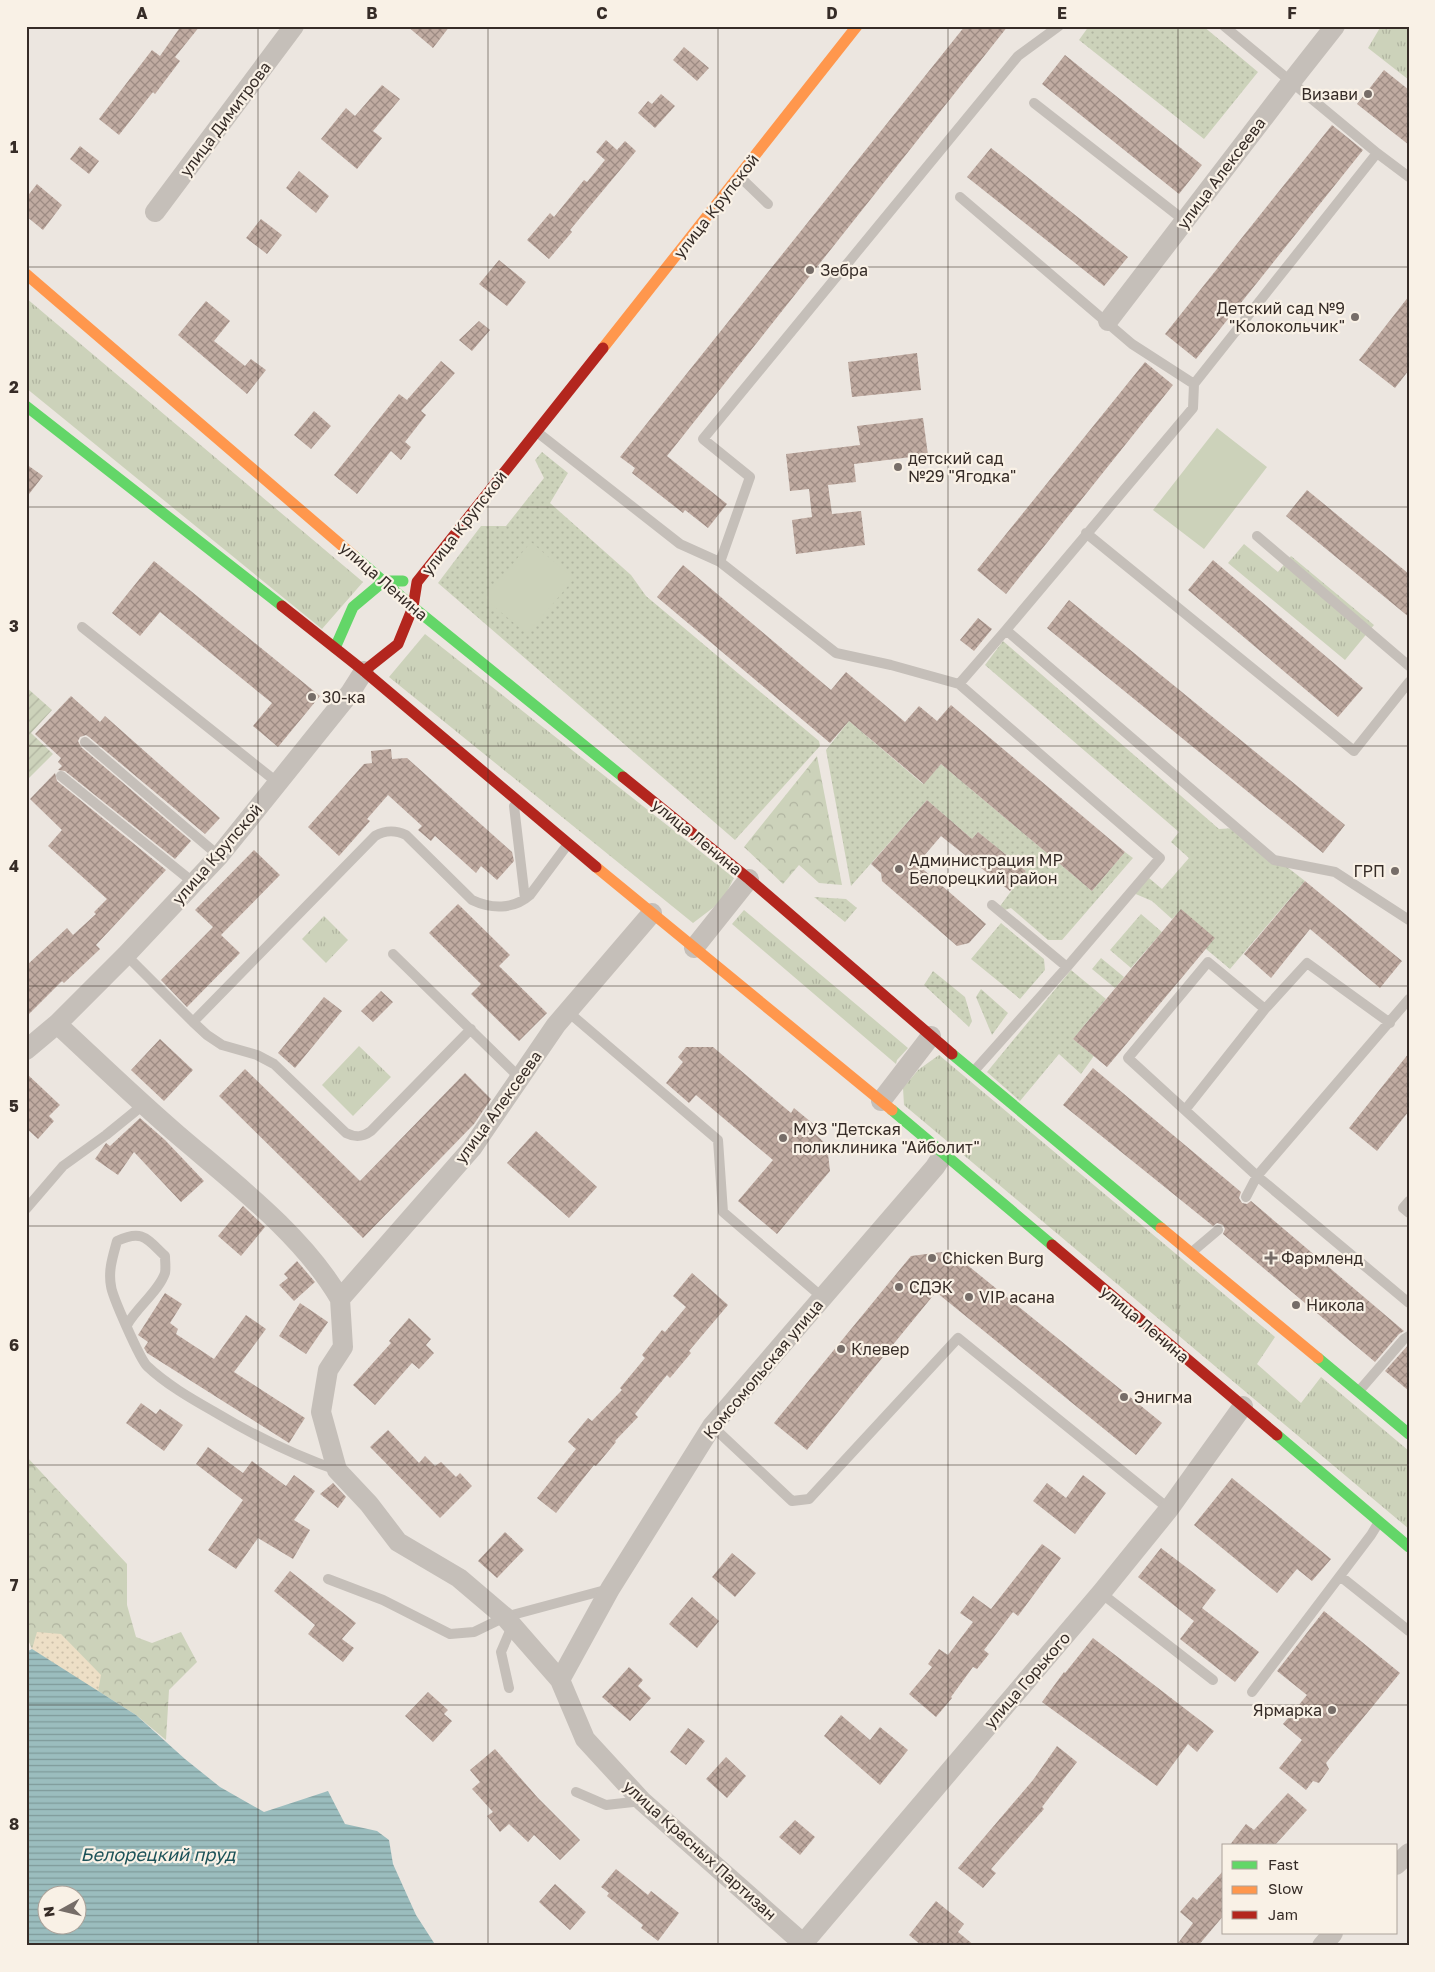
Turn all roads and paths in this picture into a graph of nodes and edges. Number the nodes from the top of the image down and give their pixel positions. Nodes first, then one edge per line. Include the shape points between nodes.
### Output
1 (294, 26) edge
2 (857, 26) edge
3 (1059, 26) edge
4 (1224, 26) edge
5 (1335, 26) edge
6 (1291, 82) junction
7 (1034, 103) dead end
8 (1378, 153) junction
9 (739, 176) junction
10 (1409, 177) edge
11 (960, 196) dead end
12 (768, 204) dead end
13 (155, 212) dead end
14 (1185, 220) junction
15 (26, 274) edge
16 (1108, 322) junction
17 (1194, 384) junction
18 (28, 411) edge
19 (536, 431) junction
20 (1086, 533) junction
21 (1257, 536) dead end
22 (720, 562) junction
23 (384, 581) junction
24 (417, 582) junction
25 (413, 606) junction
26 (82, 626) dead end
27 (1006, 630) junction
28 (335, 648) junction
29 (1409, 666) edge
30 (364, 671) junction
31 (1409, 682) edge
32 (959, 684) junction
33 (85, 742) dead end
34 (61, 776) dead end
35 (278, 783) junction
36 (514, 799) junction
37 (569, 844) junction
38 (218, 856) junction
39 (749, 879) junction
40 (194, 883) junction
41 (525, 899) junction
42 (992, 906) dead end
43 (652, 913) junction
44 (1409, 920) edge
45 (694, 948) junction
46 (393, 954) dead end
47 (126, 955) junction
48 (1067, 967) junction
49 (1409, 999) edge
50 (1265, 1009) junction
51 (567, 1011) junction
52 (193, 1022) junction
53 (1390, 1023) junction
54 (58, 1024) junction
55 (471, 1029) junction
56 (931, 1036) junction
57 (26, 1050) edge
58 (973, 1072) junction
59 (520, 1077) junction
60 (881, 1102) junction
61 (143, 1105) junction
62 (1185, 1110) junction
63 (944, 1153) junction
64 (1257, 1176) junction
65 (1246, 1197) dead end
66 (1409, 1201) edge
67 (26, 1209) edge
68 (1409, 1213) edge
69 (1218, 1230) dead end
70 (1192, 1253) junction
71 (822, 1298) junction
72 (340, 1300) junction
73 (1409, 1303) edge
74 (127, 1325) junction
75 (1409, 1336) edge
76 (1358, 1392) junction
77 (1243, 1406) junction
78 (712, 1426) junction
79 (1409, 1434) edge
80 (337, 1470) junction
81 (1169, 1509) junction
82 (1379, 1521) junction
83 (1409, 1547) edge
84 (1340, 1576) junction
85 (328, 1579) dead end
86 (610, 1589) junction
87 (1101, 1593) junction
88 (506, 1617) junction
89 (1409, 1631) edge
90 (560, 1680) junction
91 (1213, 1680) dead end
92 (509, 1688) dead end
93 (1252, 1692) dead end
94 (576, 1792) dead end
95 (642, 1801) junction
96 (1409, 1853) edge
97 (1398, 1863) edge
98 (1332, 1934) edge
99 (803, 1945) edge
100 (1322, 1946) edge

1 - 13 street, улица Димитрова
2 - 9 main road, улица Крупской
3 - 22 lane via 1018,56 703,439 750,477
4 - 6 lane
5 - 6 street, улица Алексеева
6 - 8 lane
6 - 14 street, улица Алексеева
7 - 14 lane
8 - 10 lane
8 - 17 lane
9 - 12 lane
9 - 19 main road, улица Крупской
11 - 16 lane
14 - 16 street, улица Алексеева
15 - 23 main road, улица Ленина
16 - 17 lane via 1132,344
17 - 20 lane via 1193,408
18 - 28 main road, улица Ленина
19 - 22 lane via 680,544
19 - 24 main road, улица Крупской
20 - 27 lane
20 - 31 lane via 1354,751
21 - 29 lane
22 - 32 lane via 836,653
23 - 24 main road
23 - 25 main road, улица Ленина
23 - 28 main road via 353,607
24 - 25 main road, улица Крупской
25 - 30 main road, улица Крупской via 398,644
25 - 39 main road, улица Ленина
26 - 35 lane
27 - 32 lane
27 - 44 lane via 1274,860 1335,872
28 - 30 main road, улица Ленина
30 - 35 street, улица Крупской
30 - 36 main road, улица Ленина
32 - 48 lane via 1160,858
33 - 38 lane
34 - 40 lane
35 - 38 street, улица Крупской
36 - 37 main road, улица Ленина
36 - 41 lane
37 - 41 lane
37 - 43 main road, улица Ленина
38 - 40 street, улица Крупской
39 - 45 street, улица Ленина
39 - 56 main road, улица Ленина
40 - 47 street, улица Крупской
41 - 52 lane via 496,907 472,900 406,835 383,832 375,836
42 - 48 lane
43 - 45 main road, улица Ленина
43 - 51 street, улица Алексеева
45 - 60 main road, улица Ленина
46 - 55 lane
47 - 52 lane
47 - 54 street, улица Крупской
48 - 58 lane
49 - 53 lane
50 - 53 lane via 1307,963
50 - 62 lane
50 - 62 lane via 1208,962 1128,1058
51 - 59 street, улица Алексеева
51 - 71 lane via 718,1140 723,1212
52 - 55 lane via 222,1046 257,1055 274,1064 346,1133 359,1137 371,1130
53 - 64 lane
54 - 57 street, улица Крупской
54 - 61 street
55 - 59 lane
56 - 58 main road, улица Ленина
56 - 60 street
58 - 70 main road, улица Ленина
59 - 72 street, улица Алексеева via 472,1148
60 - 63 main road, улица Ленина
61 - 67 lane via 63,1166
61 - 72 street via 274,1220 327,1277
62 - 64 lane
63 - 71 street, Комсомольская улица
63 - 77 main road, улица Ленина
64 - 65 lane
64 - 73 lane
66 - 68 lane via 1403,1208
69 - 70 lane
70 - 76 main road, улица Ленина
71 - 78 street, Комсомольская улица
72 - 80 street via 343,1347 328,1370 321,1412
74 - 74 lane via 111,1287 110,1262 117,1241 130,1235 145,1237 165,1256 165,1272
74 - 80 lane via 145,1364 189,1397 251,1434 300,1458
75 - 76 lane
76 - 79 main road, улица Ленина
77 - 81 street, улица Горького
77 - 82 main road, улица Ленина
78 - 81 lane via 792,1501 809,1499 958,1338
78 - 86 street, Комсомольская улица
80 - 88 street, улица Красных Партизан via 398,1542 459,1578
81 - 87 street, улица Горького
82 - 83 main road, улица Ленина
82 - 84 lane
84 - 89 lane
84 - 93 lane
85 - 88 lane via 383,1600 450,1634 474,1632
86 - 88 lane
86 - 90 street, Комсомольская улица
87 - 91 lane
87 - 99 street, улица Горького
88 - 90 street, улица Красных Партизан
88 - 92 lane via 510,1632 501,1652
90 - 95 street, улица Красных Партизан via 585,1739
94 - 95 lane via 606,1805
95 - 99 street, улица Красных Партизан
96 - 97 street
98 - 100 street

